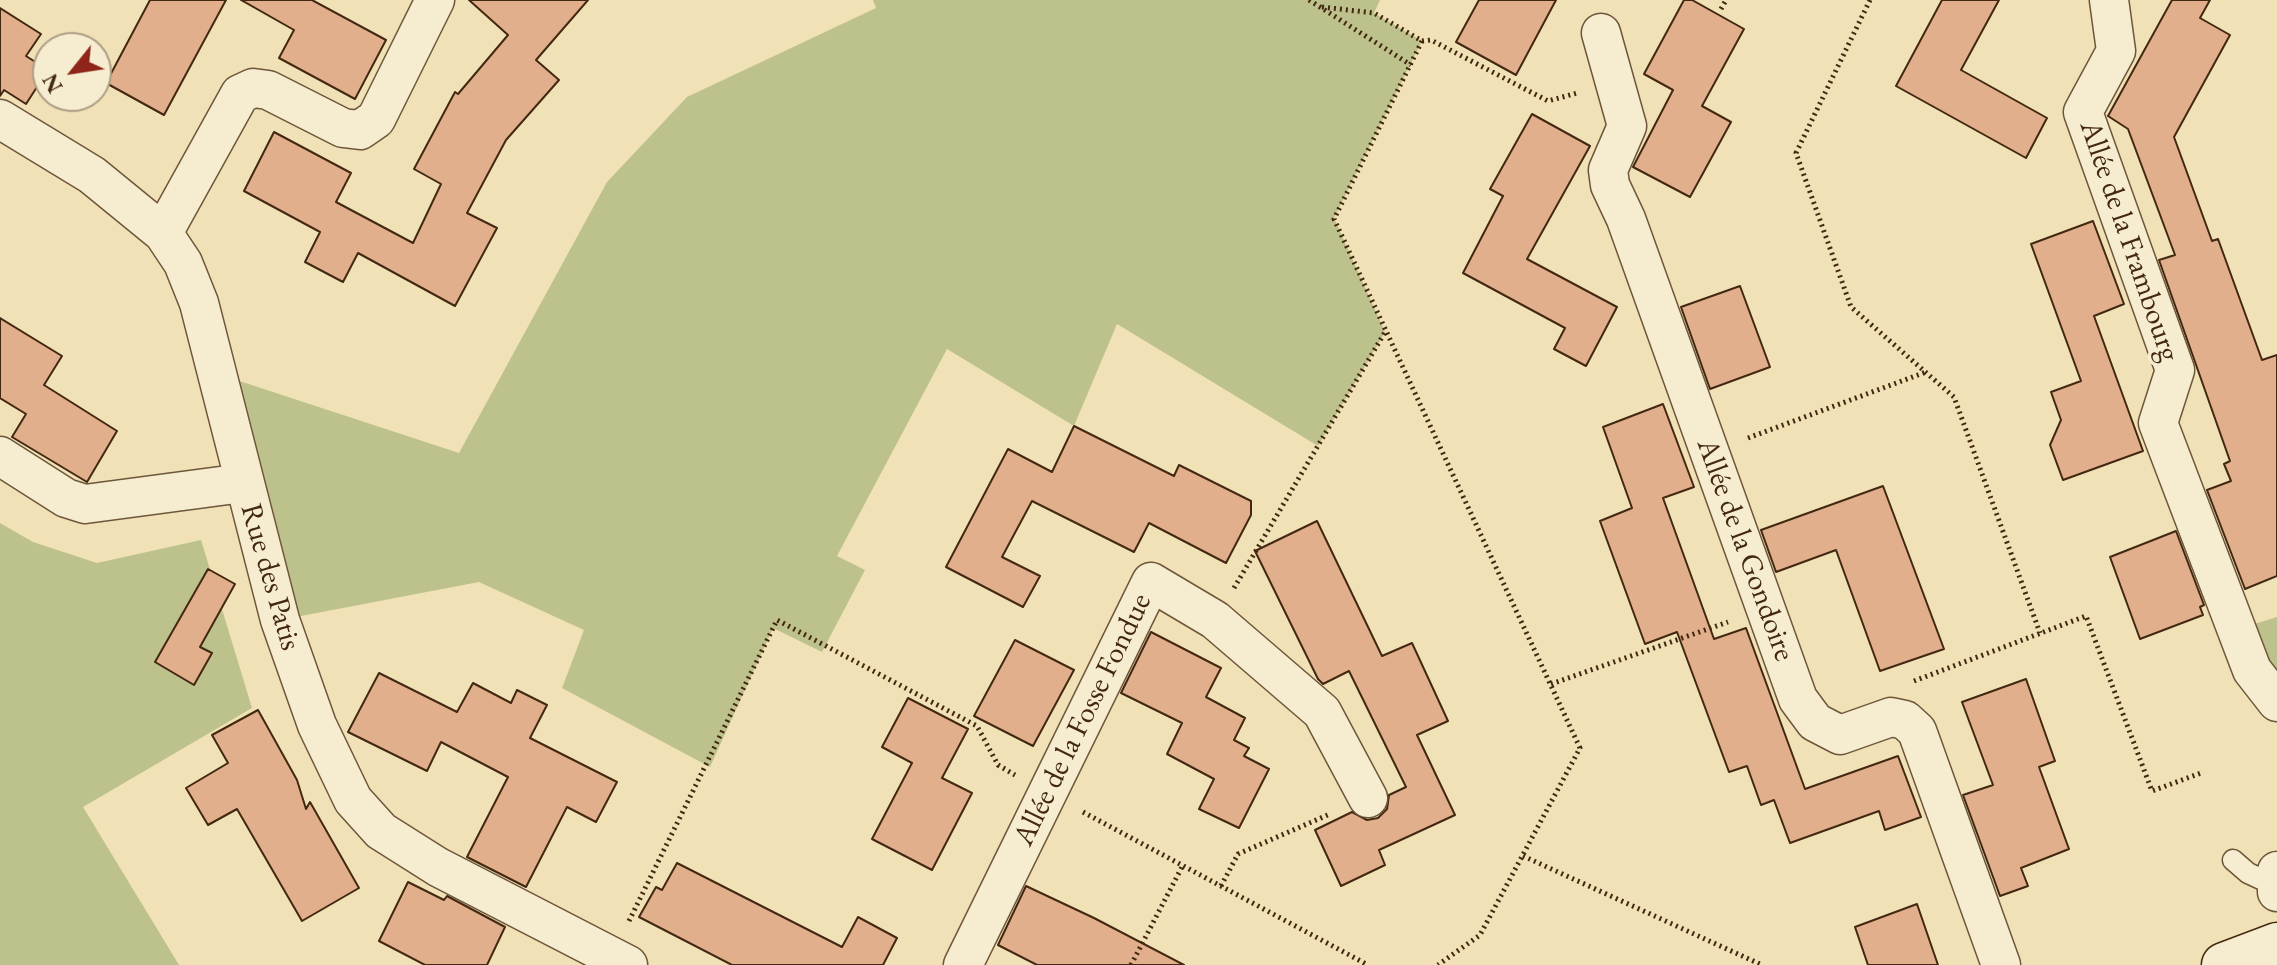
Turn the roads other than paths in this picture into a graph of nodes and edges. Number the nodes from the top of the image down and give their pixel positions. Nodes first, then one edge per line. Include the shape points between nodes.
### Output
1 (435, 0) edge
2 (2109, 0) edge
3 (1601, 33) dead end
4 (0, 119) edge
5 (163, 233) junction
6 (0, 456) edge
7 (243, 483) junction
8 (2277, 702) edge
9 (1368, 798) road end
10 (2233, 860) dead end
11 (2277, 871) edge
12 (2276, 889) edge
13 (2277, 945) edge
14 (620, 961) edge
15 (963, 965) edge
16 (2001, 965) edge
17 (2224, 965) edge

1 - 5 street via 376,119 360,130 343,128 268,90 253,88 240,94
2 - 8 street, Allée de la Frambourg via 2116,51 2083,112 2175,370 2158,423 2252,670
3 - 16 street, Allée de la Gondoire via 1627,126 1608,170 1610,185 1798,699 1815,722 1840,735 1891,717 1917,731
4 - 5 street, Rue des Patis via 92,175
5 - 7 street, Rue des Patis via 183,263 199,303
6 - 7 street via 66,498 85,504
7 - 14 street, Rue des Patis via 280,620 317,725 353,800 381,831 438,867
9 - 15 street, Allée de la Fosse Fondue via 1322,712 1215,620 1151,582
10 - 12 lane
11 - 12 street
13 - 17 street

